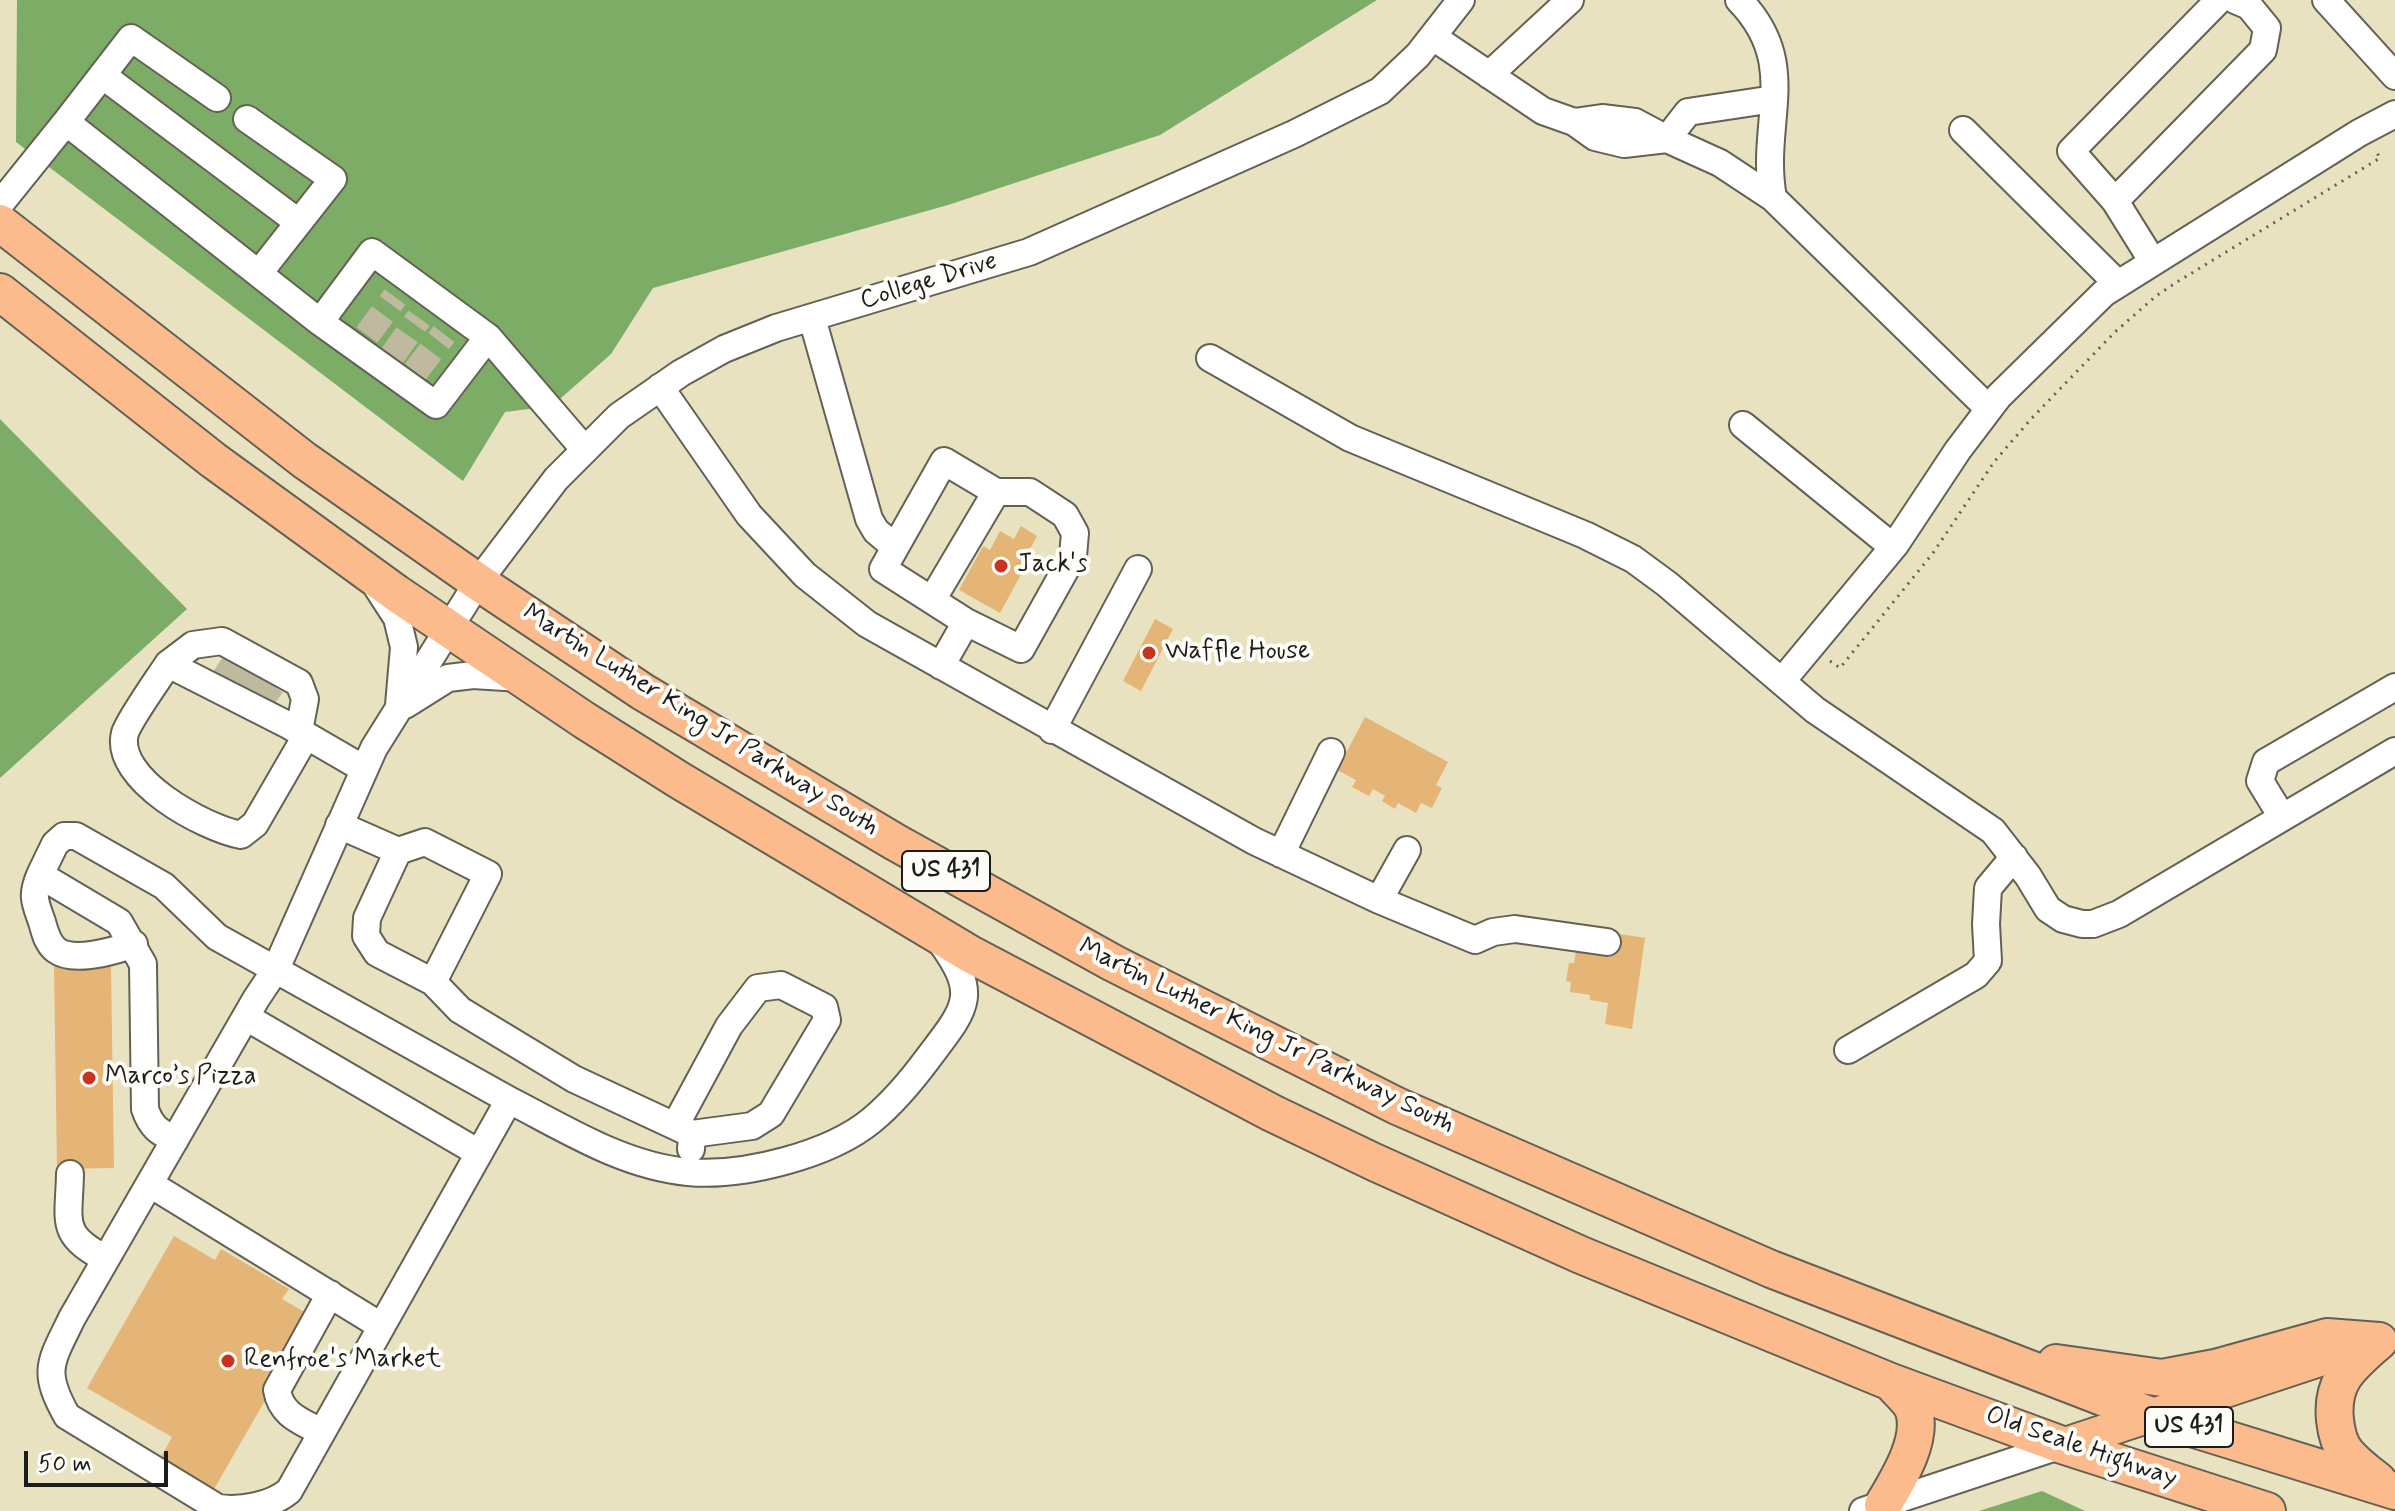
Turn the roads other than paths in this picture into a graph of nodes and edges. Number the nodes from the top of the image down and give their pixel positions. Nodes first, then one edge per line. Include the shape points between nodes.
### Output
1 (1461, 0) edge
2 (1570, 0) edge
3 (1739, 0) edge
4 (2219, 0) edge
5 (2235, 0) edge
6 (2326, 0) edge
7 (1433, 37) junction
8 (102, 75) junction
9 (1489, 75) junction
10 (2395, 76) edge
11 (217, 98) dead end
12 (1774, 99) junction
13 (2395, 114) edge
14 (247, 119) dead end
15 (66, 122) junction
16 (1963, 130) dead end
17 (1667, 139) junction
18 (1773, 198) junction
19 (2115, 201) junction
20 (0, 204) edge
21 (298, 222) junction
22 (0, 223) edge
23 (2153, 262) junction
24 (259, 273) junction
25 (2118, 284) junction
26 (0, 292) edge
27 (812, 318) junction
28 (320, 322) junction
29 (488, 337) junction
30 (1210, 358) dead end
31 (660, 387) junction
32 (1989, 409) junction
33 (1743, 425) dead end
34 (585, 450) junction
35 (996, 492) junction
36 (895, 547) junction
37 (1893, 547) junction
38 (1138, 569) dead end
39 (367, 571) junction
40 (478, 582) junction
41 (932, 600) junction
42 (966, 622) junction
43 (449, 629) junction
44 (168, 664) junction
45 (941, 666) junction
46 (523, 678) junction
47 (248, 681) junction
48 (1782, 681) junction
49 (2395, 687) edge
50 (398, 709) junction
51 (1052, 730) junction
52 (302, 733) junction
53 (2395, 751) edge
54 (1331, 752) dead end
55 (364, 769) junction
56 (2282, 817) junction
57 (339, 825) junction
58 (1407, 850) dead end
59 (398, 851) junction
60 (1281, 854) junction
61 (2014, 857) junction
62 (40, 875) junction
63 (484, 881) junction
64 (383, 883) junction
65 (1379, 900) junction
66 (936, 935) junction
67 (1607, 942) dead end
68 (134, 944) junction
69 (276, 969) junction
70 (433, 982) junction
71 (246, 1017) junction
72 (1848, 1050) dead end
73 (509, 1100) junction
74 (684, 1130) junction
75 (175, 1140) junction
76 (479, 1153) junction
77 (689, 1172) junction
78 (70, 1174) dead end
79 (150, 1184) junction
80 (106, 1259) junction
81 (330, 1294) junction
82 (381, 1326) junction
83 (2387, 1338) edge
84 (1987, 1352) junction
85 (1891, 1382) junction
86 (2149, 1415) junction
87 (321, 1432) junction
88 (2062, 1445) junction
89 (2390, 1490) edge
90 (1873, 1508) edge
91 (2267, 1511) edge

1 - 7 street, College Drive
2 - 9 street
3 - 12 street via 1766,36
4 - 19 street via 2071,151
5 - 19 street via 2249,6 2267,28 2263,50
6 - 10 street
7 - 9 street
7 - 27 street, College Drive via 1380,91 1294,134 1029,252
8 - 11 street via 131,38
8 - 15 street
8 - 21 street
9 - 17 street via 1595,137 1624,144
12 - 17 street via 1688,112
12 - 18 street via 1769,153
13 - 23 street
14 - 21 street via 333,179
15 - 20 street
15 - 24 street
16 - 25 street
17 - 18 street via 1720,163
18 - 32 street
19 - 23 street
21 - 24 street
22 - 40 highway, Martin Luther King Jr Parkway South / US 431 via 304,460
23 - 25 street
24 - 28 street
25 - 32 street
26 - 39 highway, US 431 via 213,460
27 - 31 street, College Drive via 724,349
27 - 36 street via 869,519
28 - 29 street via 361,341 411,378 436,405
28 - 29 street via 372,252 426,307 451,325
29 - 34 street
30 - 48 street via 1350,438 1633,559
31 - 34 street, College Drive via 619,416
31 - 45 street via 749,515 805,575 867,624
32 - 37 street
33 - 37 street
34 - 40 street, College Drive via 556,479
35 - 36 street via 944,461
35 - 41 street
35 - 42 street via 1030,492 1065,515 1073,525 1076,548 1021,649
36 - 41 street via 883,569
37 - 48 street
38 - 51 street
39 - 43 highway, US 431
39 - 50 street via 397,618 404,647
40 - 43 street, College Drive
40 - 84 highway, Martin Luther King Jr Parkway South / US 431 via 643,692 895,842 1113,963 1397,1106 1771,1269
41 - 42 street
42 - 45 street
43 - 46 highway, US 431
43 - 50 street, College Drive
44 - 47 street
44 - 47 street via 193,645 222,641
44 - 52 street via 125,732 125,754 132,769 174,805 223,832 241,835 255,824
45 - 51 street
46 - 50 street via 448,678
46 - 66 highway, US 431 via 679,780
47 - 52 street
47 - 52 street via 299,683 305,699
48 - 61 street via 1815,710 1993,831
49 - 56 street via 2266,762 2260,781
50 - 55 street, College Drive
51 - 60 street
52 - 55 street
53 - 56 street
54 - 60 street
55 - 57 street, College Drive
56 - 61 street via 2119,914 2093,924 2063,919 2048,909
57 - 59 street
57 - 69 street, College Drive
58 - 65 street
59 - 63 street via 425,842 488,874
59 - 64 street
60 - 65 street
61 - 72 street via 1988,888 1988,961 1976,975
62 - 68 street via 119,922
62 - 68 street via 34,901 57,951 69,956 110,953
62 - 69 street via 55,844 64,836 76,836 164,886 217,937
63 - 64 street via 472,886 439,943 416,958 396,950 386,937 380,922 386,900
63 - 70 street
64 - 70 street via 367,918 366,936 377,953
65 - 67 street via 1475,940 1515,929
66 - 77 street via 965,986 961,1015 901,1094 869,1123 816,1151 747,1171
66 - 85 highway, US 431 via 1170,1061 1374,1162 1581,1255
68 - 75 street via 143,964 145,1109 150,1124
69 - 71 street, College Drive
69 - 73 street
70 - 74 street via 460,1010 574,1079
71 - 75 street, College Drive
71 - 76 street
73 - 76 street, College Drive
73 - 77 street via 628,1160
74 - 74 street via 752,1126 771,1114 827,1020 824,1007 804,1008 775,996 755,1006 709,1087 689,1099
74 - 77 street
75 - 79 street, College Drive
76 - 82 street, College Drive
78 - 80 street via 69,1224 74,1239
79 - 80 street, College Drive
79 - 81 street
80 - 87 street, College Drive via 51,1362 53,1391 67,1416 218,1508 232,1510 273,1502 289,1491
81 - 82 street
81 - 87 street via 277,1390 287,1413
82 - 87 street, College Drive
83 - 84 highway via 2327,1337 2162,1378
83 - 86 main road
83 - 89 highway via 2351,1367 2337,1385 2333,1404 2344,1450
84 - 86 highway, Old Seale Highway / US 431
85 - 88 highway, Old Seale Highway / US 431
85 - 90 highway via 1914,1410 1915,1430 1902,1474
86 - 88 main road
86 - 89 highway, Old Seale Highway / US 431
88 - 90 street
88 - 91 highway, Old Seale Highway / US 431

